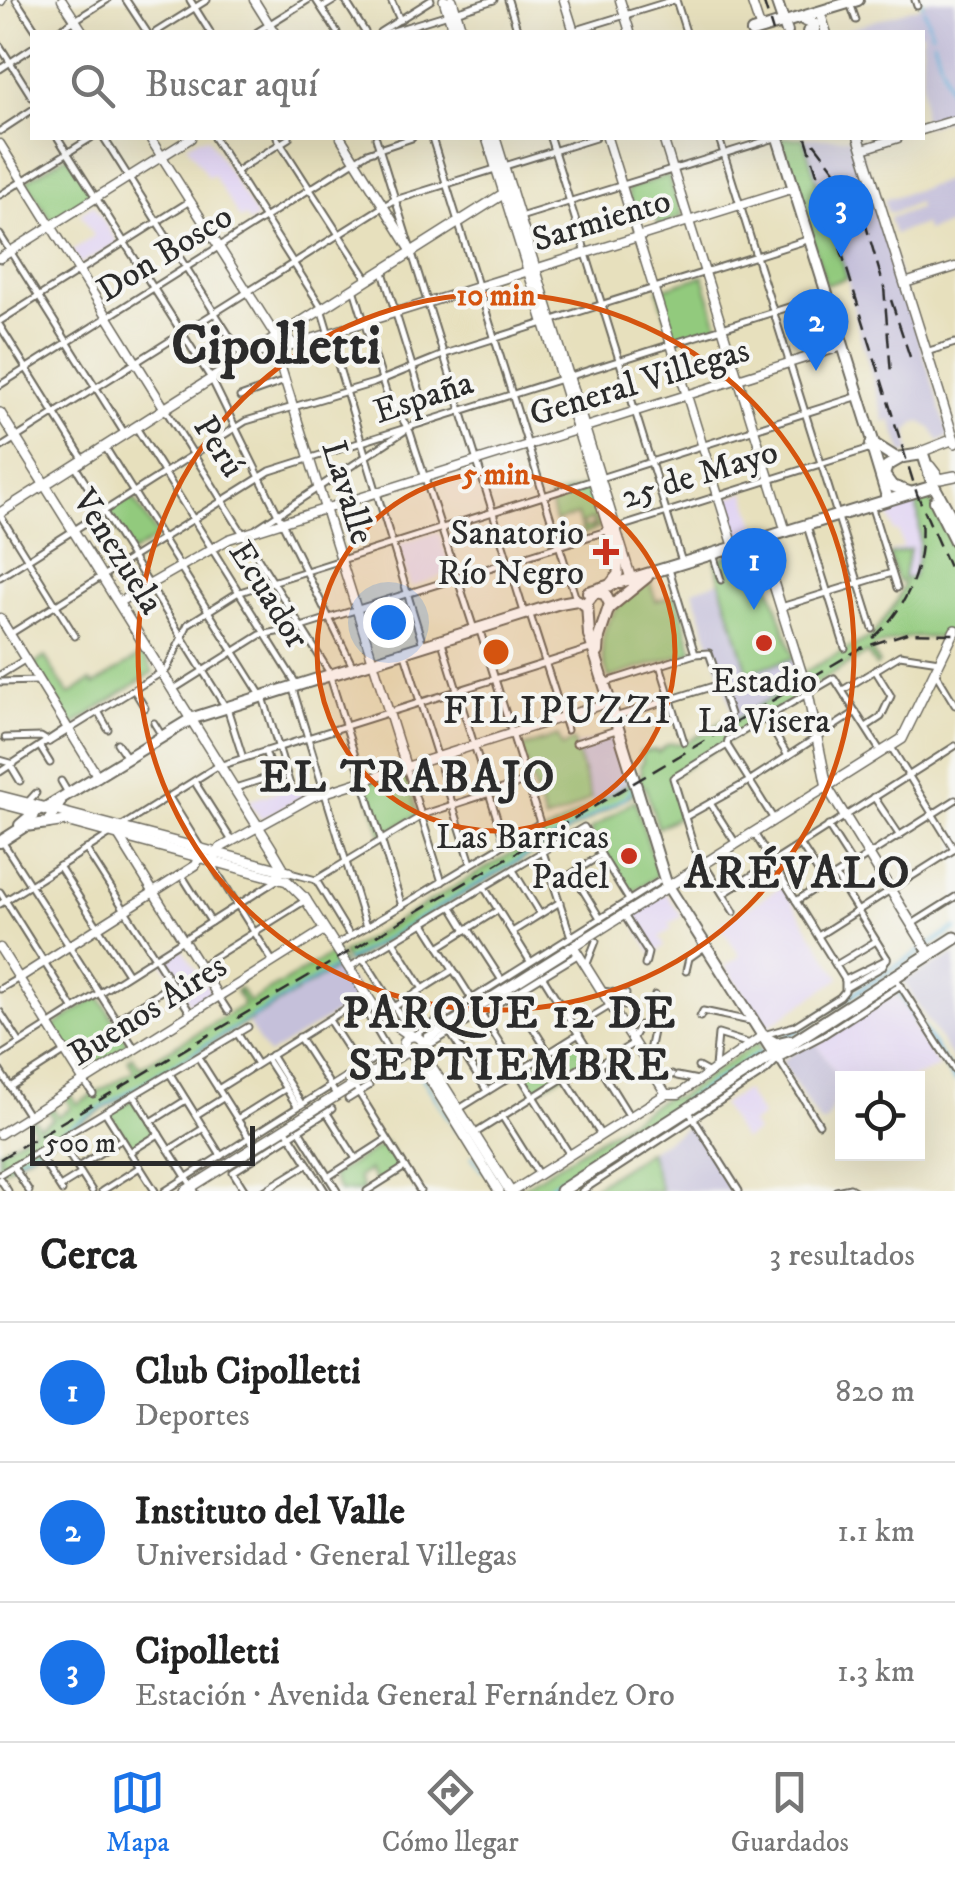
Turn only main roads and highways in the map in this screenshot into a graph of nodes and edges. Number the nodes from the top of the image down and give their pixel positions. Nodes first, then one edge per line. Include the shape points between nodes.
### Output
1 (444, 0) edge
2 (452, 0) edge
3 (776, 0) edge
4 (852, 1) edge
5 (452, 13) junction
6 (820, 13) junction
7 (804, 20) junction
8 (785, 29) edge
9 (454, 30) edge
10 (461, 30) edge
11 (813, 30) edge
12 (822, 30) edge
13 (488, 140) edge
14 (495, 140) edge
15 (777, 140) edge
16 (860, 140) edge
17 (500, 167) junction
18 (508, 191) junction
19 (288, 331) junction
20 (293, 344) road end
21 (0, 413) edge
22 (951, 416) edge
23 (954, 441) edge
24 (875, 448) junction
25 (913, 456) junction
26 (955, 478) edge
27 (45, 485) junction
28 (922, 490) junction
29 (888, 500) junction
30 (943, 510) junction
31 (0, 514) edge
32 (955, 524) edge
33 (613, 529) junction
34 (760, 540) junction
35 (955, 541) edge
36 (709, 555) junction
37 (631, 583) junction
38 (590, 598) junction
39 (611, 607) junction
40 (955, 630) edge
41 (606, 683) junction
42 (612, 702) junction
43 (192, 718) junction
44 (620, 729) junction
45 (827, 788) junction
46 (0, 799) edge
47 (43, 814) junction
48 (116, 830) junction
49 (1, 839) edge
50 (285, 875) junction
51 (663, 884) junction
52 (955, 938) edge
53 (930, 954) junction
54 (845, 1010) junction
55 (762, 1036) junction
56 (789, 1041) junction
57 (416, 1045) junction
58 (775, 1055) junction
59 (394, 1060) junction
60 (756, 1062) junction
61 (701, 1102) junction
62 (190, 1186) edge
63 (499, 1191) edge
64 (511, 1191) edge
65 (561, 1191) edge

1 - 5 main road
2 - 5 main road
3 - 8 main road
4 - 6 main road
5 - 9 main road
5 - 10 main road
6 - 7 main road
6 - 8 main road
6 - 12 main road
7 - 8 main road
7 - 11 main road
13 - 17 main road
14 - 17 main road
15 - 24 main road
16 - 22 main road
17 - 18 main road
18 - 19 main road
18 - 33 main road
19 - 20 main road
19 - 27 main road
21 - 27 main road, Venezuela
22 - 23 main road
23 - 25 main road
24 - 25 main road
24 - 29 main road
25 - 26 main road via 939,478
25 - 28 main road
25 - 28 main road via 888,466 885,477 896,488
26 - 28 main road
27 - 31 main road
27 - 43 main road, Venezuela
28 - 29 main road
28 - 30 main road
29 - 34 main road
30 - 32 main road
30 - 35 main road
33 - 37 main road
33 - 38 main road via 616,580
34 - 36 main road
34 - 45 main road via 808,692
36 - 37 main road
36 - 37 main road
37 - 38 main road
37 - 39 main road
38 - 39 main road via 608,597
38 - 39 main road via 598,615
38 - 41 main road via 593,648
38 - 43 main road
39 - 41 main road via 598,652
40 - 45 main road via 904,736
41 - 42 main road
42 - 44 main road
42 - 44 main road
43 - 47 main road
43 - 50 main road, Venezuela
44 - 51 main road
45 - 51 main road
45 - 53 main road
46 - 47 main road
46 - 47 main road via 27,802
47 - 48 main road
47 - 48 main road
47 - 49 main road
48 - 50 main road
50 - 57 main road, Venezuela via 362,998
51 - 55 main road
51 - 57 main road
52 - 53 highway
53 - 54 highway
54 - 56 highway
54 - 58 highway
55 - 56 highway via 776,1044
55 - 58 main road
55 - 60 highway
56 - 58 highway
57 - 59 main road
57 - 59 main road
57 - 63 main road
57 - 64 main road
58 - 60 highway
58 - 61 highway
59 - 62 main road via 356,1089 333,1091
60 - 61 highway
61 - 65 highway

